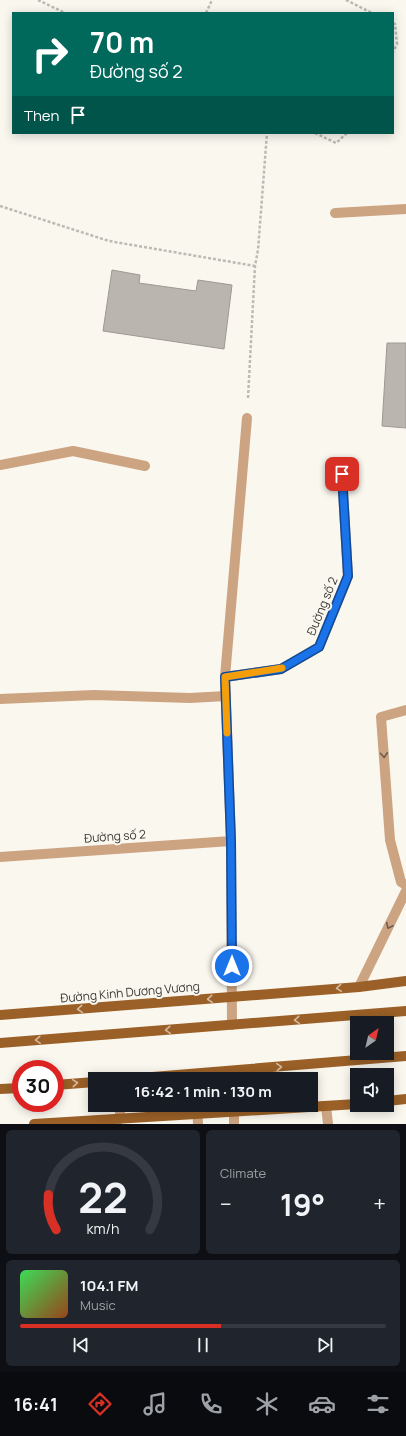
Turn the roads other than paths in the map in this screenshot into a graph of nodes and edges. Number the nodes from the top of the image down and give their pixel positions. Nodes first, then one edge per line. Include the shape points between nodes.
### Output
1 (406, 209) edge
2 (335, 213) dead end
3 (247, 418) road end
4 (0, 465) edge
5 (145, 466) dead end
6 (342, 474) dead end
7 (225, 677) junction
8 (226, 696) junction
9 (0, 699) edge
10 (406, 710) edge
11 (231, 841) junction
12 (0, 857) edge
13 (406, 885) edge
14 (406, 891) edge
15 (406, 981) edge
16 (359, 987) junction
17 (232, 997) junction
18 (406, 1011) edge
19 (0, 1015) edge
20 (232, 1025) junction
21 (0, 1043) edge
22 (406, 1056) edge
23 (261, 1072) edge
24 (88, 1083) edge
25 (64, 1084) edge
26 (12, 1088) edge
27 (0, 1089) edge
28 (406, 1099) edge
29 (394, 1100) edge
30 (350, 1104) edge
31 (318, 1106) edge
32 (326, 1106) junction
33 (210, 1112) edge
34 (234, 1112) edge
35 (198, 1114) edge
36 (117, 1121) edge
37 (34, 1124) edge
38 (234, 1124) edge
39 (328, 1124) edge

1 - 2 street
3 - 7 street
4 - 5 street via 73,451
6 - 7 street, Đường số 2 via 348,576 319,647 281,669
7 - 8 street
8 - 9 street via 190,698 94,695
8 - 11 street
10 -> 13 street via 381,717 390,840 401,882
11 - 12 street, Đường số 2
11 - 17 street
14 -> 16 street
15 - 16 main road, Đường Kinh Dương Vương
16 -> 17 main road, Đường Kinh Dương Vương
17 -> 19 main road, Đường Kinh Dương Vương
17 - 20 street
18 -> 20 main road
20 -> 21 main road
23 -> 22 main road
25 -> 24 main road
26 - 27 main road
28 - 29 main road
30 - 32 main road
31 - 32 main road
32 - 39 street
33 - 35 main road
34 - 38 street
35 - 36 main road
36 - 37 main road

